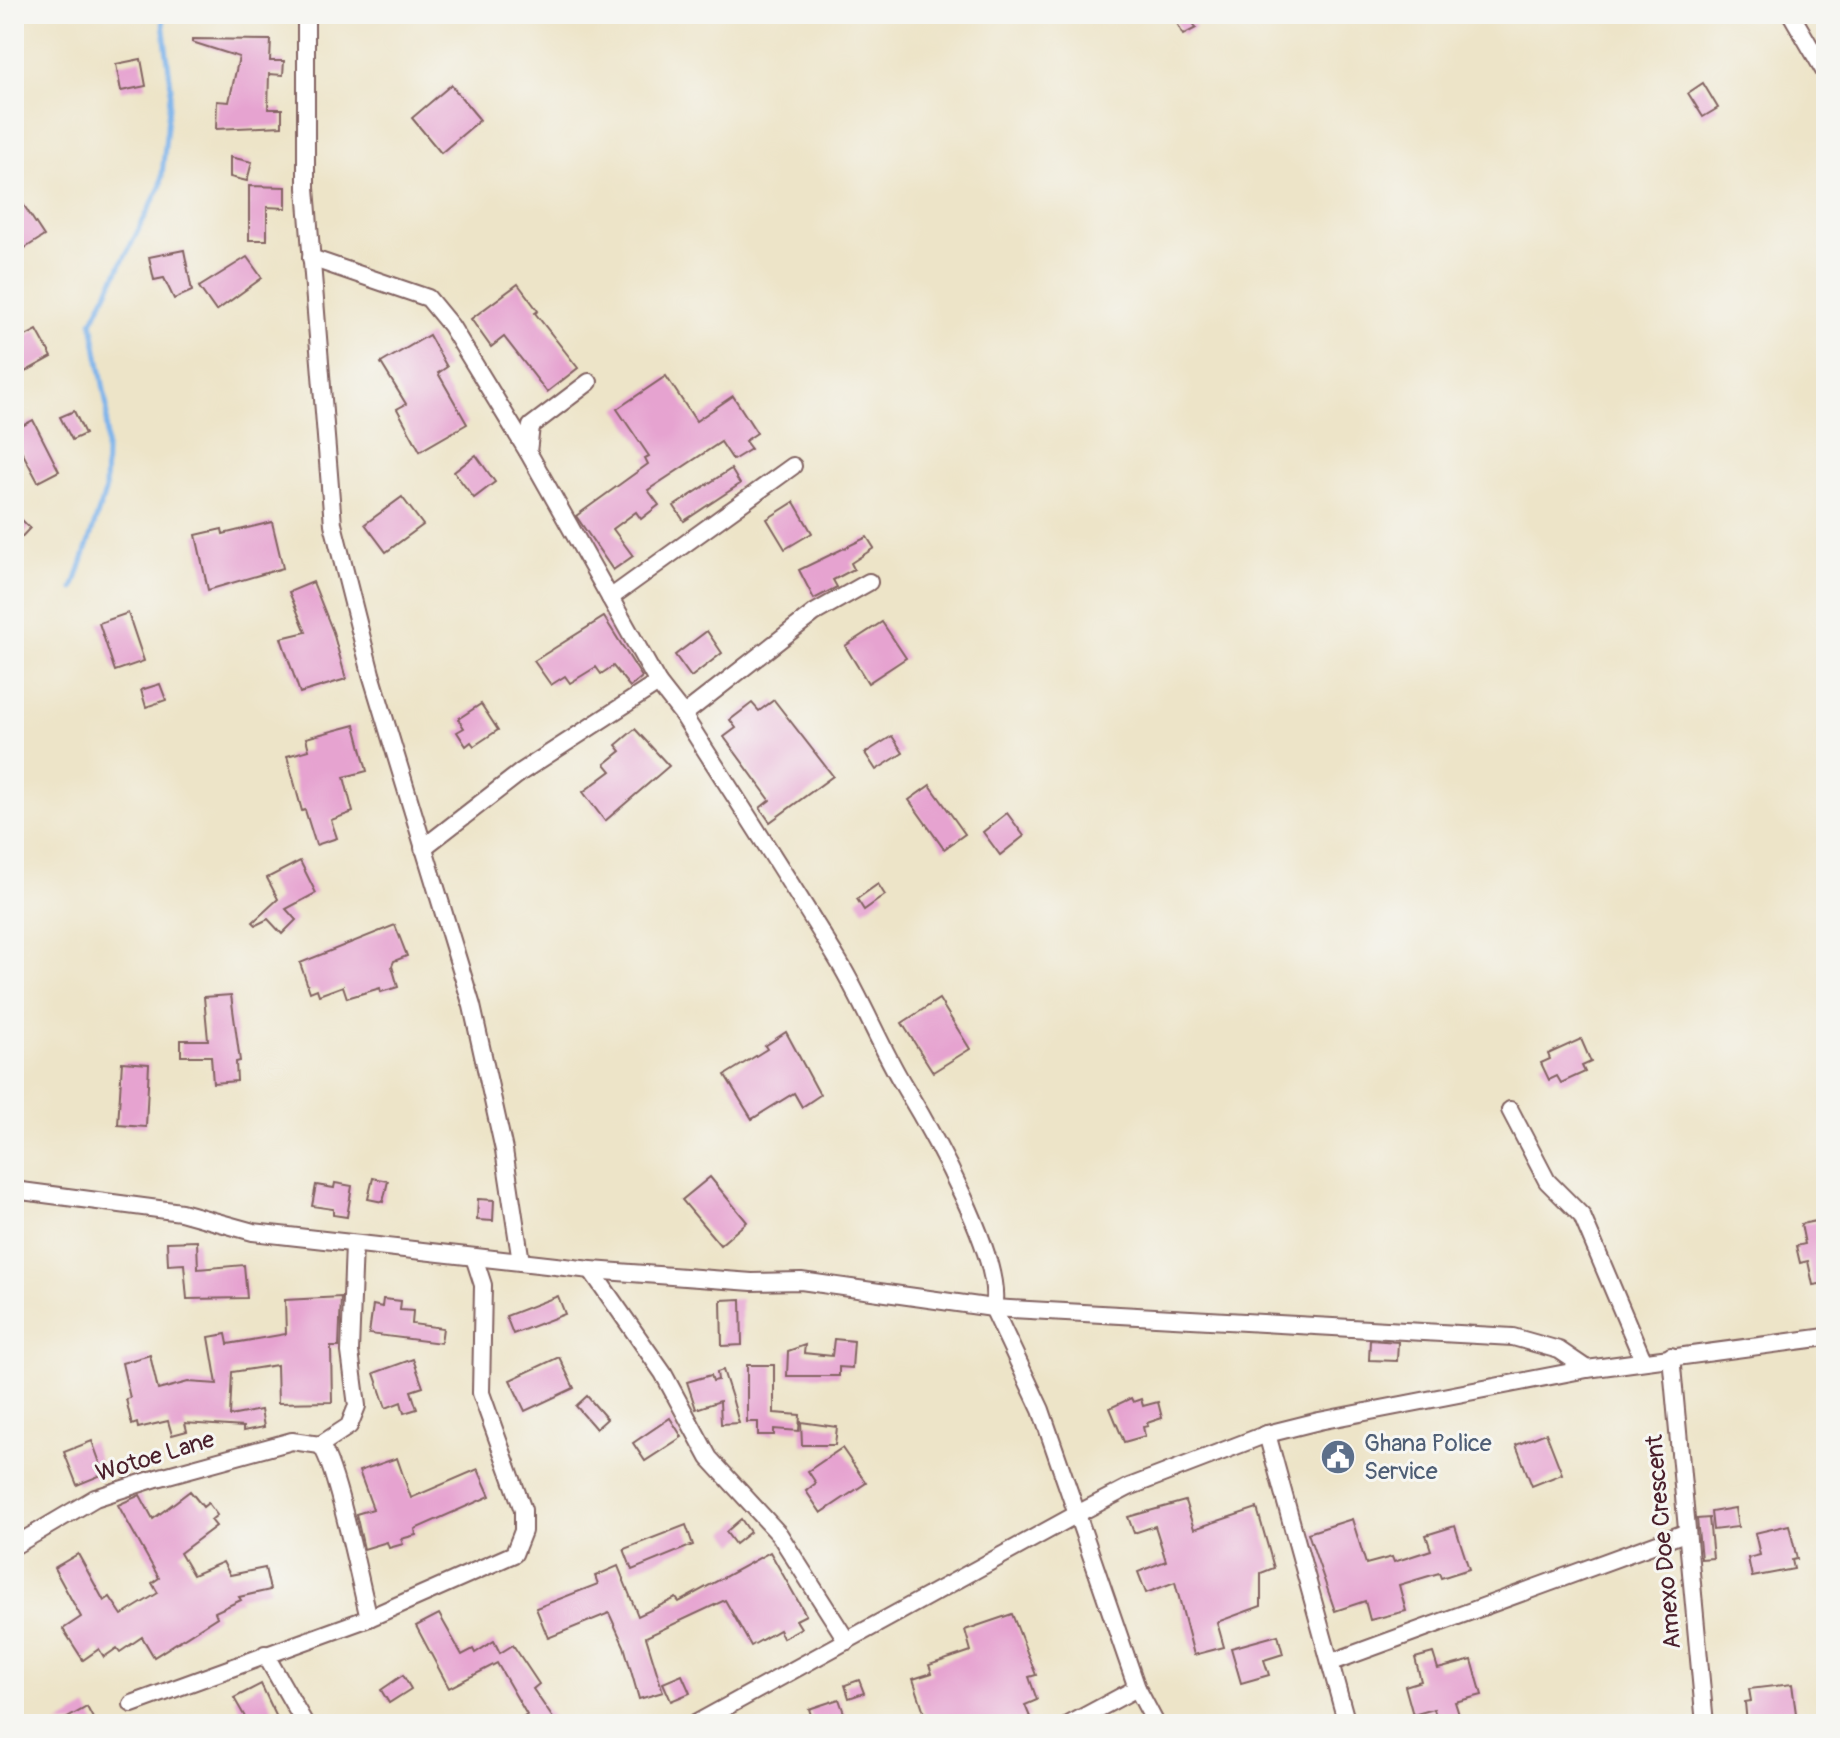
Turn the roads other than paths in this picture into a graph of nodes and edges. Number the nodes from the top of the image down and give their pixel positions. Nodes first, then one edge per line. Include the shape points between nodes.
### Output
1 (306, 14) edge
2 (1791, 14) edge
3 (1826, 74) edge
4 (311, 258) junction
5 (589, 382) dead end
6 (528, 452) junction
7 (793, 466) dead end
8 (869, 582) dead end
9 (610, 598) junction
10 (658, 683) junction
11 (683, 715) junction
12 (423, 848) junction
13 (1510, 1110) dead end
14 (14, 1190) edge
15 (354, 1244) junction
16 (474, 1257) junction
17 (521, 1262) junction
18 (591, 1270) junction
19 (993, 1308) junction
20 (1826, 1337) edge
21 (1671, 1356) junction
22 (1643, 1360) junction
23 (1587, 1369) junction
24 (1267, 1434) junction
25 (320, 1445) junction
26 (1079, 1513) junction
27 (1685, 1533) junction
28 (14, 1546) edge
29 (369, 1618) junction
30 (847, 1641) junction
31 (265, 1654) junction
32 (1332, 1662) junction
33 (1137, 1688) junction
34 (132, 1704) dead end
35 (703, 1722) edge
36 (305, 1724) edge
37 (1070, 1724) edge
38 (1156, 1724) edge
39 (1347, 1724) edge
40 (1705, 1724) edge

1 - 4 street
2 - 3 street
4 - 6 street via 428,298 451,326
4 - 12 street via 333,524
5 - 6 street via 531,426
6 - 9 street
7 - 9 street
8 - 11 street via 814,613
9 - 10 street
10 - 11 street
10 - 12 street via 521,772
11 - 19 street via 839,961 922,1112 993,1277
12 - 17 street via 472,1006 504,1150
13 - 22 street via 1547,1181 1582,1216
14 - 15 street via 181,1212 253,1232
15 - 16 street
15 - 25 street via 350,1352 357,1406 349,1426
16 - 17 street
16 - 29 street via 483,1285 481,1393 523,1510 523,1531 514,1554
17 - 18 street
18 - 19 street via 801,1281
18 - 30 street via 663,1373 709,1458 779,1534
19 - 23 street via 1513,1337 1559,1350
19 - 26 street via 1041,1410
20 - 21 street
21 - 22 street
21 - 27 street, Amexo Doe Crescent
22 - 23 street
23 - 24 street
24 - 26 street via 1129,1487
24 - 32 street
25 - 28 street, Wotoe Lane via 292,1441 95,1498
25 - 29 street
26 - 30 street
26 - 33 street
27 - 32 street
27 - 40 street, Amexo Doe Crescent
29 - 31 street
30 - 35 street
31 - 34 street
31 - 36 street
32 - 39 street
33 - 37 street
33 - 38 street

